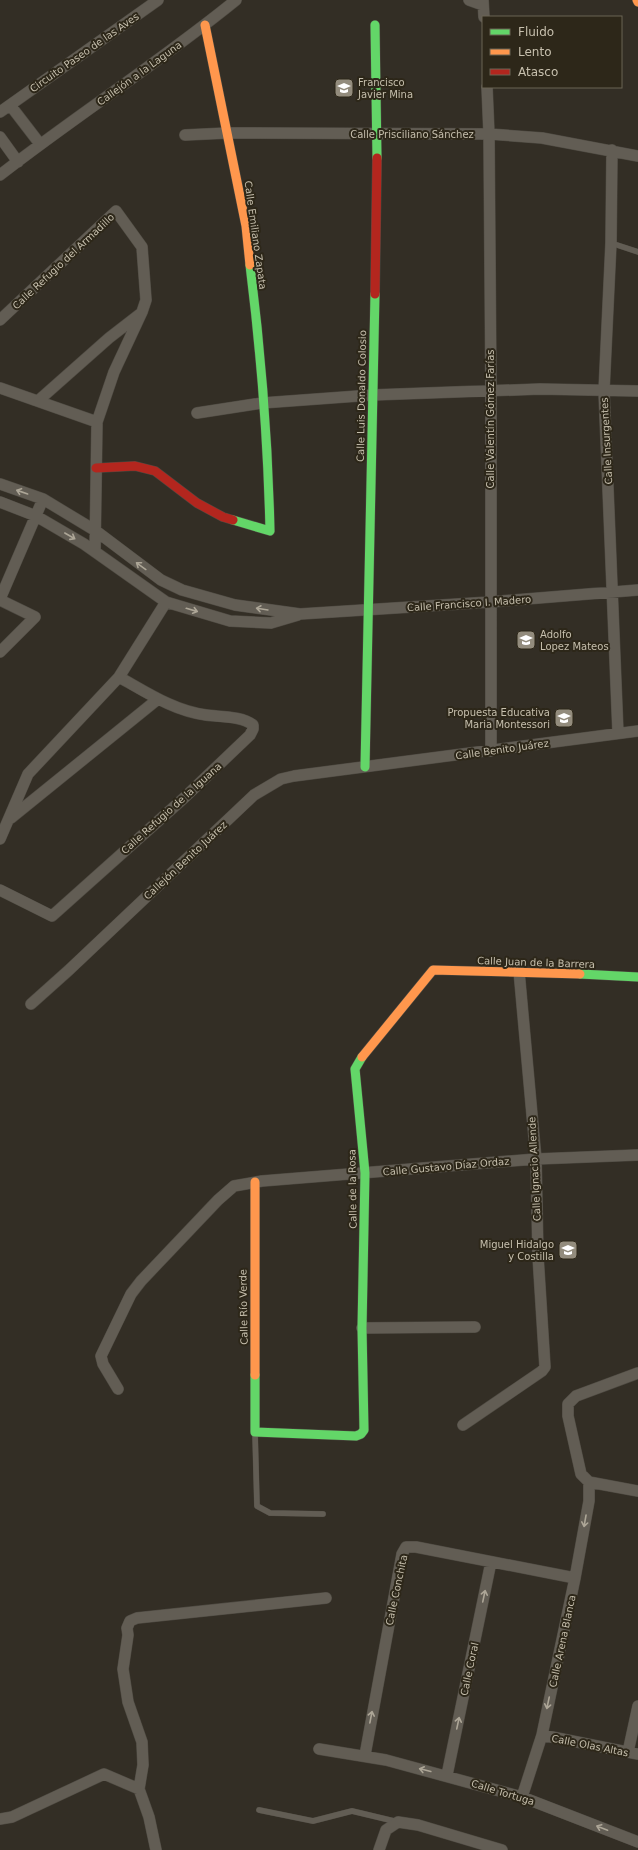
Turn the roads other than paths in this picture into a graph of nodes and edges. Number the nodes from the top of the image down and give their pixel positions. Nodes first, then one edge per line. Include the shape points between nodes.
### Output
1 (158, 0) edge
2 (236, 0) edge
3 (470, 0) edge
4 (483, 2) edge
5 (484, 16) edge
6 (205, 25) junction
7 (375, 25) dead end
8 (487, 88) edge
9 (10, 105) junction
10 (0, 112) edge
11 (227, 133) junction
12 (378, 134) junction
13 (489, 134) junction
14 (185, 135) dead end
15 (0, 137) edge
16 (40, 144) junction
17 (612, 150) junction
18 (638, 156) edge
19 (18, 162) junction
20 (0, 176) edge
21 (612, 243) junction
22 (638, 252) edge
23 (142, 312) junction
24 (0, 320) edge
25 (0, 388) edge
26 (638, 390) edge
27 (604, 391) junction
28 (491, 392) junction
29 (372, 395) junction
30 (39, 400) junction
31 (262, 403) junction
32 (197, 413) dead end
33 (97, 422) junction
34 (96, 468) junction
35 (0, 484) edge
36 (43, 499) junction
37 (0, 502) edge
38 (36, 516) junction
39 (96, 531) junction
40 (95, 552) junction
41 (638, 590) edge
42 (613, 591) junction
43 (0, 600) edge
44 (166, 602) junction
45 (490, 602) junction
46 (368, 610) junction
47 (300, 614) junction
48 (0, 652) edge
49 (119, 677) junction
50 (158, 699) junction
51 (638, 731) edge
52 (618, 733) junction
53 (491, 751) junction
54 (365, 767) junction
55 (10, 819) junction
56 (0, 839) edge
57 (0, 890) edge
58 (434, 970) joint
59 (519, 971) junction
60 (638, 977) edge
61 (31, 1004) dead end
62 (638, 1155) edge
63 (536, 1159) junction
64 (365, 1173) junction
65 (255, 1182) junction
66 (475, 1327) dead end
67 (362, 1328) junction
68 (638, 1373) edge
69 (118, 1389) dead end
70 (463, 1425) dead end
71 (255, 1432) junction
72 (589, 1482) junction
73 (638, 1491) edge
74 (323, 1514) dead end
75 (491, 1562) junction
76 (575, 1578) junction
77 (326, 1598) dead end
78 (638, 1706) edge
79 (542, 1735) junction
80 (319, 1749) dead end
81 (633, 1753) edge
82 (365, 1755) junction
83 (447, 1775) junction
84 (139, 1789) junction
85 (522, 1797) junction
86 (259, 1810) dead end
87 (0, 1819) edge
88 (398, 1822) junction
89 (638, 1842) edge
90 (482, 1847) edge
91 (156, 1850) edge
92 (379, 1850) edge
93 (502, 1850) edge

1 - 9 street, Circuito Paseo de las Aves
2 - 6 street, Callejón a la Laguna
3 - 4 street
4 - 5 street
6 - 11 street, Calle Emiliano Zapata
6 - 16 street, Callejón a la Laguna
7 - 12 street, Calle Luis Donaldo Colosio
8 - 13 street, Calle Valentín Gómez Farías
9 - 10 street, Circuito Paseo de las Aves
9 - 16 street
11 - 12 street, Calle Prisciliano Sánchez
11 - 14 street, Calle Prisciliano Sánchez
11 - 31 street, Calle Emiliano Zapata via 246,226 257,321
12 - 13 street, Calle Prisciliano Sánchez
12 - 29 street, Calle Luis Donaldo Colosio
13 - 17 street, Calle Prisciliano Sánchez via 542,138
13 - 28 street, Calle Valentín Gómez Farías
15 - 19 street
16 - 19 street, Callejón a la Laguna
17 - 18 street, Calle Prisciliano Sánchez
17 - 21 street, Calle Insurgentes
19 - 20 street, Callejón a la Laguna
21 - 22 lane
21 - 27 street, Calle Insurgentes
23 - 24 street, Calle Refugio del Armadillo via 146,300 146,282 142,247 116,211
23 - 30 street
23 - 33 street, Calle Refugio del Armadillo via 114,372
25 - 30 street
26 - 27 street
27 - 28 street via 540,389
27 - 42 street, Calle Insurgentes
28 - 29 street
28 - 45 street, Calle Valentín Gómez Farías
29 - 31 street
29 - 46 street, Calle Luis Donaldo Colosio
30 - 33 street
31 - 32 street
31 - 34 street, Calle Emiliano Zapata via 270,531 223,517 197,503 155,471 135,466
33 - 34 street, Calle Refugio del Armadillo
34 - 39 street, Calle Refugio del Armadillo
36 -> 35 street, Calle Francisco I. Madero
36 - 38 street
36 - 39 street, Calle Francisco I. Madero
37 - 38 street, Calle Francisco I. Madero
38 -> 40 street, Calle Francisco I. Madero
38 - 43 street
39 - 40 street, Calle Refugio del Armadillo
47 -> 39 street, Calle Francisco I. Madero via 236,605 182,590 160,580
40 - 44 street, Calle Francisco I. Madero
41 - 42 street, Calle Francisco I. Madero
42 - 45 street, Calle Francisco I. Madero
42 - 52 street, Calle Insurgentes
43 - 48 street via 35,618
44 -> 47 street, Calle Francisco I. Madero via 230,621 271,624
44 - 49 street
45 - 46 street, Calle Francisco I. Madero
45 - 53 street, Calle Valentín Gómez Farías
46 - 47 street, Calle Francisco I. Madero
46 - 54 street, Calle Luis Donaldo Colosio
49 - 50 street, Calle Refugio de la Iguana
49 - 55 street via 28,774
50 - 55 street
50 - 57 street, Calle Refugio de la Iguana via 203,715 242,720 253,725 253,729 250,735 184,798 52,916
51 - 52 street, Calle Benito Juárez
52 - 53 street, Calle Benito Juárez
53 - 54 street, Calle Benito Juárez
54 - 61 street, Callejón Benito Juárez via 294,776 268,785 254,795
55 - 56 street
58 - 59 street, Calle Juan de la Barrera
58 - 64 street, Calle de la Rosa via 355,1068
59 - 60 street, Calle Juan de la Barrera
59 - 63 street, Calle Ignacio Allende
62 - 63 street, Calle Gustavo Díaz Ordaz
63 - 64 street, Calle Gustavo Díaz Ordaz
63 - 70 street, Calle Ignacio Allende via 544,1367 542,1371
64 - 65 street, Calle Gustavo Díaz Ordaz
64 - 67 street, Calle de la Rosa
65 - 69 street, Calle Gustavo Díaz Ordaz via 234,1186 218,1200 131,1294 101,1356
65 - 71 street, Calle Río Verde
66 - 67 street
67 - 71 street, Calle de la Rosa via 362,1434 356,1436
68 - 72 street via 576,1396 568,1404 568,1416 581,1474
71 - 74 lane via 257,1506 270,1513
72 - 73 street
72 -> 76 street, Calle Arena Blanca via 589,1501
75 - 76 street, Calle Conchita
82 -> 75 street, Calle Conchita via 402,1554 406,1547
83 -> 75 street, Calle Coral
76 -> 79 street, Calle Arena Blanca
77 - 84 street via 137,1618 130,1621 123,1669 128,1702 142,1742 143,1765
78 - 81 street
79 - 81 street, Calle Olas Altas
79 - 85 street, Calle Arena Blanca
80 - 82 street, Calle Tortuga
83 -> 82 street, Calle Tortuga
83 - 85 street, Calle Tortuga
84 - 87 street via 104,1774 12,1816
84 - 91 street via 149,1817
89 -> 85 street, Calle Tortuga
86 - 88 lane via 313,1821 352,1811
88 - 90 street via 418,1825
88 - 92 street via 386,1830
90 - 93 street

